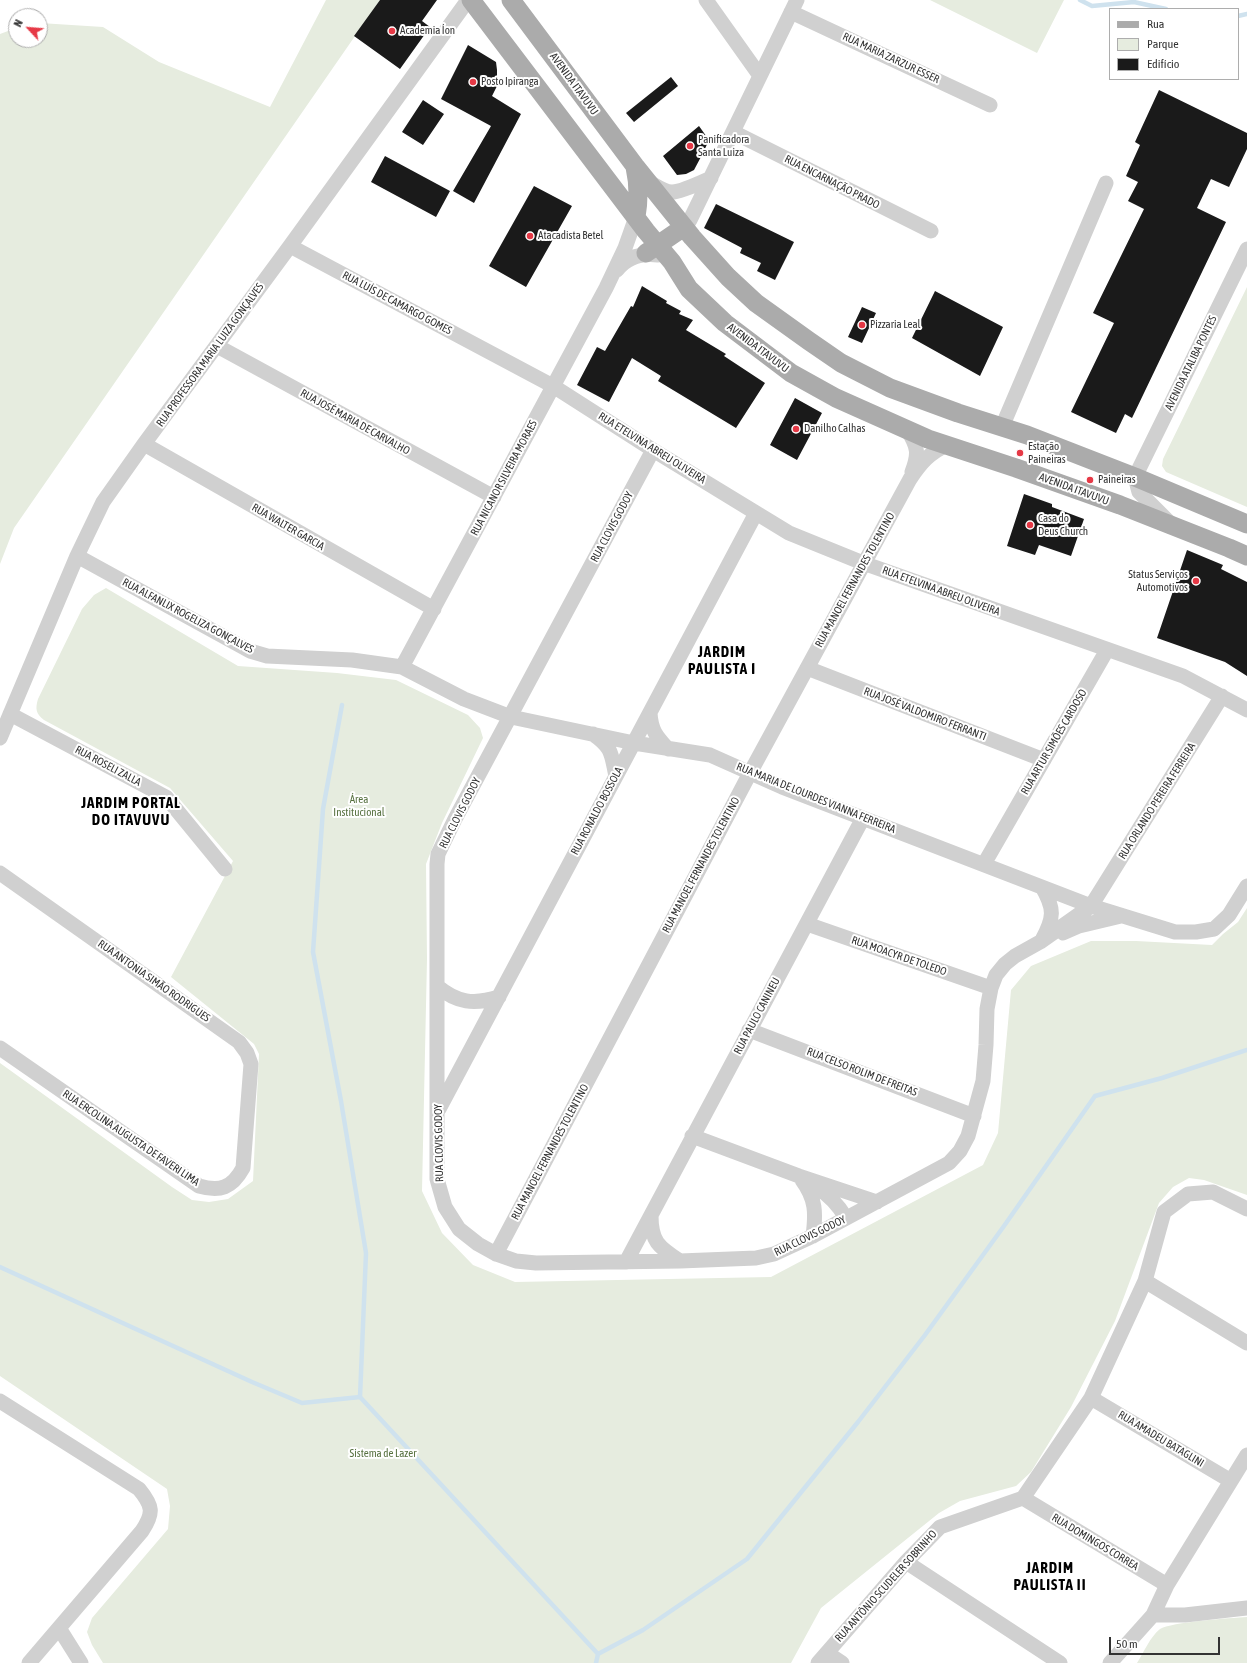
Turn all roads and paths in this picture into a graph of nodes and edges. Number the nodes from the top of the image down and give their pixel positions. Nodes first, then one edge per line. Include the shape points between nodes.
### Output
1 (469, 0) edge
2 (511, 0) edge
3 (706, 0) edge
4 (794, 6) edge
5 (760, 76) junction
6 (990, 105) dead end
7 (733, 132) junction
8 (635, 166) junction
9 (710, 178) junction
10 (647, 180) junction
11 (1106, 183) dead end
12 (636, 217) junction
13 (684, 227) junction
14 (931, 231) dead end
15 (290, 246) junction
16 (652, 249) junction
17 (1247, 249) edge
18 (606, 288) junction
19 (217, 346) junction
20 (503, 360) joint
21 (553, 386) junction
22 (1002, 427) junction
23 (908, 431) junction
24 (144, 444) junction
25 (947, 445) junction
26 (653, 450) junction
27 (1135, 477) junction
28 (910, 479) junction
29 (494, 497) junction
30 (756, 513) junction
31 (1247, 524) edge
32 (1172, 525) junction
33 (77, 556) junction
34 (1247, 556) edge
35 (863, 563) junction
36 (434, 609) junction
37 (1107, 650) junction
38 (352, 660) joint
39 (402, 667) junction
40 (807, 668) junction
41 (1222, 696) junction
42 (1247, 710) edge
43 (650, 713) junction
44 (10, 714) junction
45 (511, 717) junction
46 (592, 734) junction
47 (0, 738) edge
48 (634, 743) junction
49 (668, 749) junction
50 (1044, 760) junction
51 (750, 773) junction
52 (616, 776) junction
53 (864, 818) junction
54 (1002, 834) junction
55 (984, 864) junction
56 (225, 869) dead end
57 (0, 873) edge
58 (1012, 875) junction
59 (1247, 886) edge
60 (1042, 887) junction
61 (1096, 908) junction
62 (1122, 916) junction
63 (807, 924) junction
64 (1079, 926) junction
65 (1040, 942) junction
66 (438, 986) junction
67 (991, 988) junction
68 (498, 997) junction
69 (749, 1030) junction
70 (0, 1048) edge
71 (438, 1110) junction
72 (974, 1116) junction
73 (246, 1122) joint
74 (692, 1136) junction
75 (798, 1176) junction
76 (877, 1202) junction
77 (1247, 1209) edge
78 (651, 1215) junction
79 (846, 1218) junction
80 (813, 1236) junction
81 (496, 1254) junction
82 (680, 1261) junction
83 (626, 1262) junction
84 (1145, 1280) junction
85 (1247, 1343) edge
86 (1091, 1398) junction
87 (2, 1409) edge
88 (1247, 1455) edge
89 (1231, 1481) junction
90 (1023, 1498) junction
91 (906, 1562) junction
92 (1167, 1585) junction
93 (1247, 1608) edge
94 (1153, 1615) junction
95 (59, 1628) junction
96 (822, 1658) edge
97 (29, 1663) edge
98 (81, 1663) edge
99 (842, 1663) edge
100 (1060, 1663) edge
101 (1110, 1663) edge

1 - 12 main road, AVENIDA ITAVUVU
1 - 15 street, RUA PROFESSORA MARIA LUIZA GONÇALVES
2 - 8 main road, AVENIDA ITAVUVU
3 - 5 street
4 - 5 street
4 - 6 street, RUA MARIA ZARZUR ESSER
5 - 7 street
7 - 9 street
7 - 14 street, RUA ENCARNAÇÃO PRADO
8 - 10 main road, AVENIDA ITAVUVU
8 - 12 main road via 639,200
9 - 10 street via 697,185 672,192
9 - 13 street via 690,220
10 - 13 main road, AVENIDA ITAVUVU
11 - 22 street
12 - 16 main road, AVENIDA ITAVUVU
12 - 18 street, RUA NICANOR SILVEIRA MORAES
13 - 16 main road
13 - 22 main road, AVENIDA ITAVUVU via 728,277 756,303 841,363 890,388
15 - 19 street, RUA PROFESSORA MARIA LUIZA GONÇALVES
15 - 20 street, RUA LUÍS DE CAMARGO GOMES
16 - 18 street, RUA NICANOR SILVEIRA MORAES via 632,257 620,266
16 - 23 main road, AVENIDA ITAVUVU via 672,262 689,289 725,323 791,373 836,398
17 - 27 street, AVENIDA ATALIBA PONTES
18 - 21 street, RUA NICANOR SILVEIRA MORAES
19 - 24 street, RUA PROFESSORA MARIA LUIZA GONÇALVES
19 - 29 street, RUA JOSÉ MARIA DE CARVALHO
20 - 21 street, RUA ETELVINA ABREU OLIVEIRA
21 - 26 street, RUA ETELVINA ABREU OLIVEIRA
21 - 29 street, RUA NICANOR SILVEIRA MORAES
22 - 27 main road, AVENIDA ITAVUVU
23 - 25 main road, AVENIDA ITAVUVU
23 - 28 street, RUA MANOEL FERNANDES TOLENTINO via 917,450 916,463
24 - 33 street, RUA PROFESSORA MARIA LUIZA GONÇALVES via 103,502
24 - 36 street, RUA WALTER GARCIA
25 - 28 street, RUA MANOEL FERNANDES TOLENTINO via 928,455
25 - 32 main road, AVENIDA ITAVUVU
26 - 30 street, RUA ETELVINA ABREU OLIVEIRA
26 - 45 street, RUA CLOVIS GODOY
27 - 31 main road, AVENIDA ITAVUVU
27 - 32 street, AVENIDA ITAVUVU via 1139,492
28 - 35 street, RUA MANOEL FERNANDES TOLENTINO
29 - 36 street, RUA NICANOR SILVEIRA MORAES
30 - 35 street, RUA ETELVINA ABREU OLIVEIRA via 789,533
30 - 43 street, RUA RONALDO BOSSOLA
32 - 34 main road, AVENIDA ITAVUVU
33 - 38 street, RUA ALFANLIX ROGELIZA GONÇALVES via 250,651 267,656
33 - 44 street, RUA PROFESSORA MARIA LUIZA GONÇALVES
35 - 37 street, RUA ETELVINA ABREU OLIVEIRA
35 - 40 street, RUA MANOEL FERNANDES TOLENTINO
36 - 39 street, RUA NICANOR SILVEIRA MORAES
37 - 41 street, RUA ETELVINA ABREU OLIVEIRA via 1183,676
37 - 50 street, RUA ARTUR SIMÕES CARDOSO
38 - 39 street, RUA MARIA DE LOURDES VIANNA FERREIRA
39 - 45 street, RUA MARIA DE LOURDES VIANNA FERREIRA via 464,698
40 - 50 street, RUA JOSÉ VALDOMIRO FERRANTI
40 - 51 street, RUA MANOEL FERNANDES TOLENTINO
41 - 42 street, RUA ETELVINA ABREU OLIVEIRA
41 - 61 street, RUA ORLANDO PEREIRA FERREIRA
43 - 48 street, RUA RONALDO BOSSOLA
43 - 49 street via 651,726 657,738
44 - 47 street, RUA PROFESSORA MARIA LUIZA GONÇALVES
44 - 56 street, RUA ROSELI ZALLA via 166,797
45 - 46 street, RUA MARIA DE LOURDES VIANNA FERREIRA
45 - 66 street, RUA CLOVIS GODOY via 438,854
46 - 48 street, RUA MARIA DE LOURDES VIANNA FERREIRA
46 - 52 street via 605,742 612,753
48 - 49 street, RUA MARIA DE LOURDES VIANNA FERREIRA
48 - 52 street, RUA RONALDO BOSSOLA
49 - 51 street, RUA MARIA DE LOURDES VIANNA FERREIRA via 710,755
50 - 54 street, RUA ARTUR SIMÕES CARDOSO
51 - 53 street, RUA MARIA DE LOURDES VIANNA FERREIRA
51 - 81 street, RUA MANOEL FERNANDES TOLENTINO
52 - 68 street, RUA RONALDO BOSSOLA
53 - 55 street, RUA MARIA DE LOURDES VIANNA FERREIRA
53 - 63 street, RUA PAULO CANINEU
54 - 55 street, RUA ARTUR SIMÕES CARDOSO
54 - 58 street, RUA ARTUR SIMÕES CARDOSO via 1000,855 1004,866
55 - 58 street, RUA MARIA DE LOURDES VIANNA FERREIRA
57 - 73 street, RUA ANTONIA SIMÃO RODRIGUES via 239,1042 251,1064
58 - 60 street, RUA MARIA DE LOURDES VIANNA FERREIRA
59 - 62 street, RUA CLOVIS GODOY via 1229,915 1214,928 1196,932 1175,932
60 - 61 street, RUA MARIA DE LOURDES VIANNA FERREIRA
60 - 65 street via 1052,915
61 - 62 street, RUA CLOVIS GODOY
61 - 64 street, RUA CLOVIS GODOY via 1092,918
61 - 65 street, RUA CLOVIS GODOY
62 - 64 street, RUA CLOVIS GODOY
63 - 67 street, RUA MOACYR DE TOLEDO
63 - 69 street, RUA PAULO CANINEU
64 - 65 street, RUA CLOVIS GODOY
65 - 67 street, RUA CLOVIS GODOY via 1005,964 996,975
66 - 68 street via 451,997 462,1000 485,1002
66 - 71 street, RUA CLOVIS GODOY
67 - 72 street, RUA CLOVIS GODOY via 986,1009 983,1081
68 - 71 street, RUA RONALDO BOSSOLA
69 - 72 street, RUA CELSO ROLIM DE FREITAS
69 - 74 street, RUA PAULO CANINEU
70 - 73 street, RUA ERCOLINA AUGUSTA DE FAVERI LIMA via 199,1186 211,1190 220,1189 237,1178 243,1168
71 - 81 street, RUA CLOVIS GODOY via 437,1179 445,1207 459,1229
72 - 76 street, RUA CLOVIS GODOY via 968,1136 950,1163
74 - 75 street
74 - 78 street, RUA PAULO CANINEU
75 - 76 street
75 - 79 street via 831,1198
75 - 80 street via 810,1191 814,1206
76 - 79 street, RUA CLOVIS GODOY
77 - 84 street via 1213,1192 1188,1194 1164,1212
78 - 82 street via 651,1230 656,1242
78 - 83 street, RUA PAULO CANINEU
79 - 80 street, RUA CLOVIS GODOY
80 - 82 street, RUA CLOVIS GODOY via 766,1257
81 - 83 street, RUA CLOVIS GODOY via 516,1261 536,1263
82 - 83 street, RUA CLOVIS GODOY
84 - 85 street
84 - 86 street
86 - 89 street, RUA AMADEU BATAGLINI
86 - 90 street
87 - 95 street via 139,1489 150,1507 150,1518 142,1531
88 - 89 street
89 - 92 street
90 - 91 street, RUA ANTÔNIO SCUDELER SOBRINHO via 940,1527
90 - 92 street, RUA DOMINGOS CORREA
91 - 96 street, RUA ANTÔNIO SCUDELER SOBRINHO
91 - 100 street
92 - 94 street
93 - 94 street via 1185,1615
94 - 101 street
95 - 97 street
95 - 98 street
96 - 99 street

